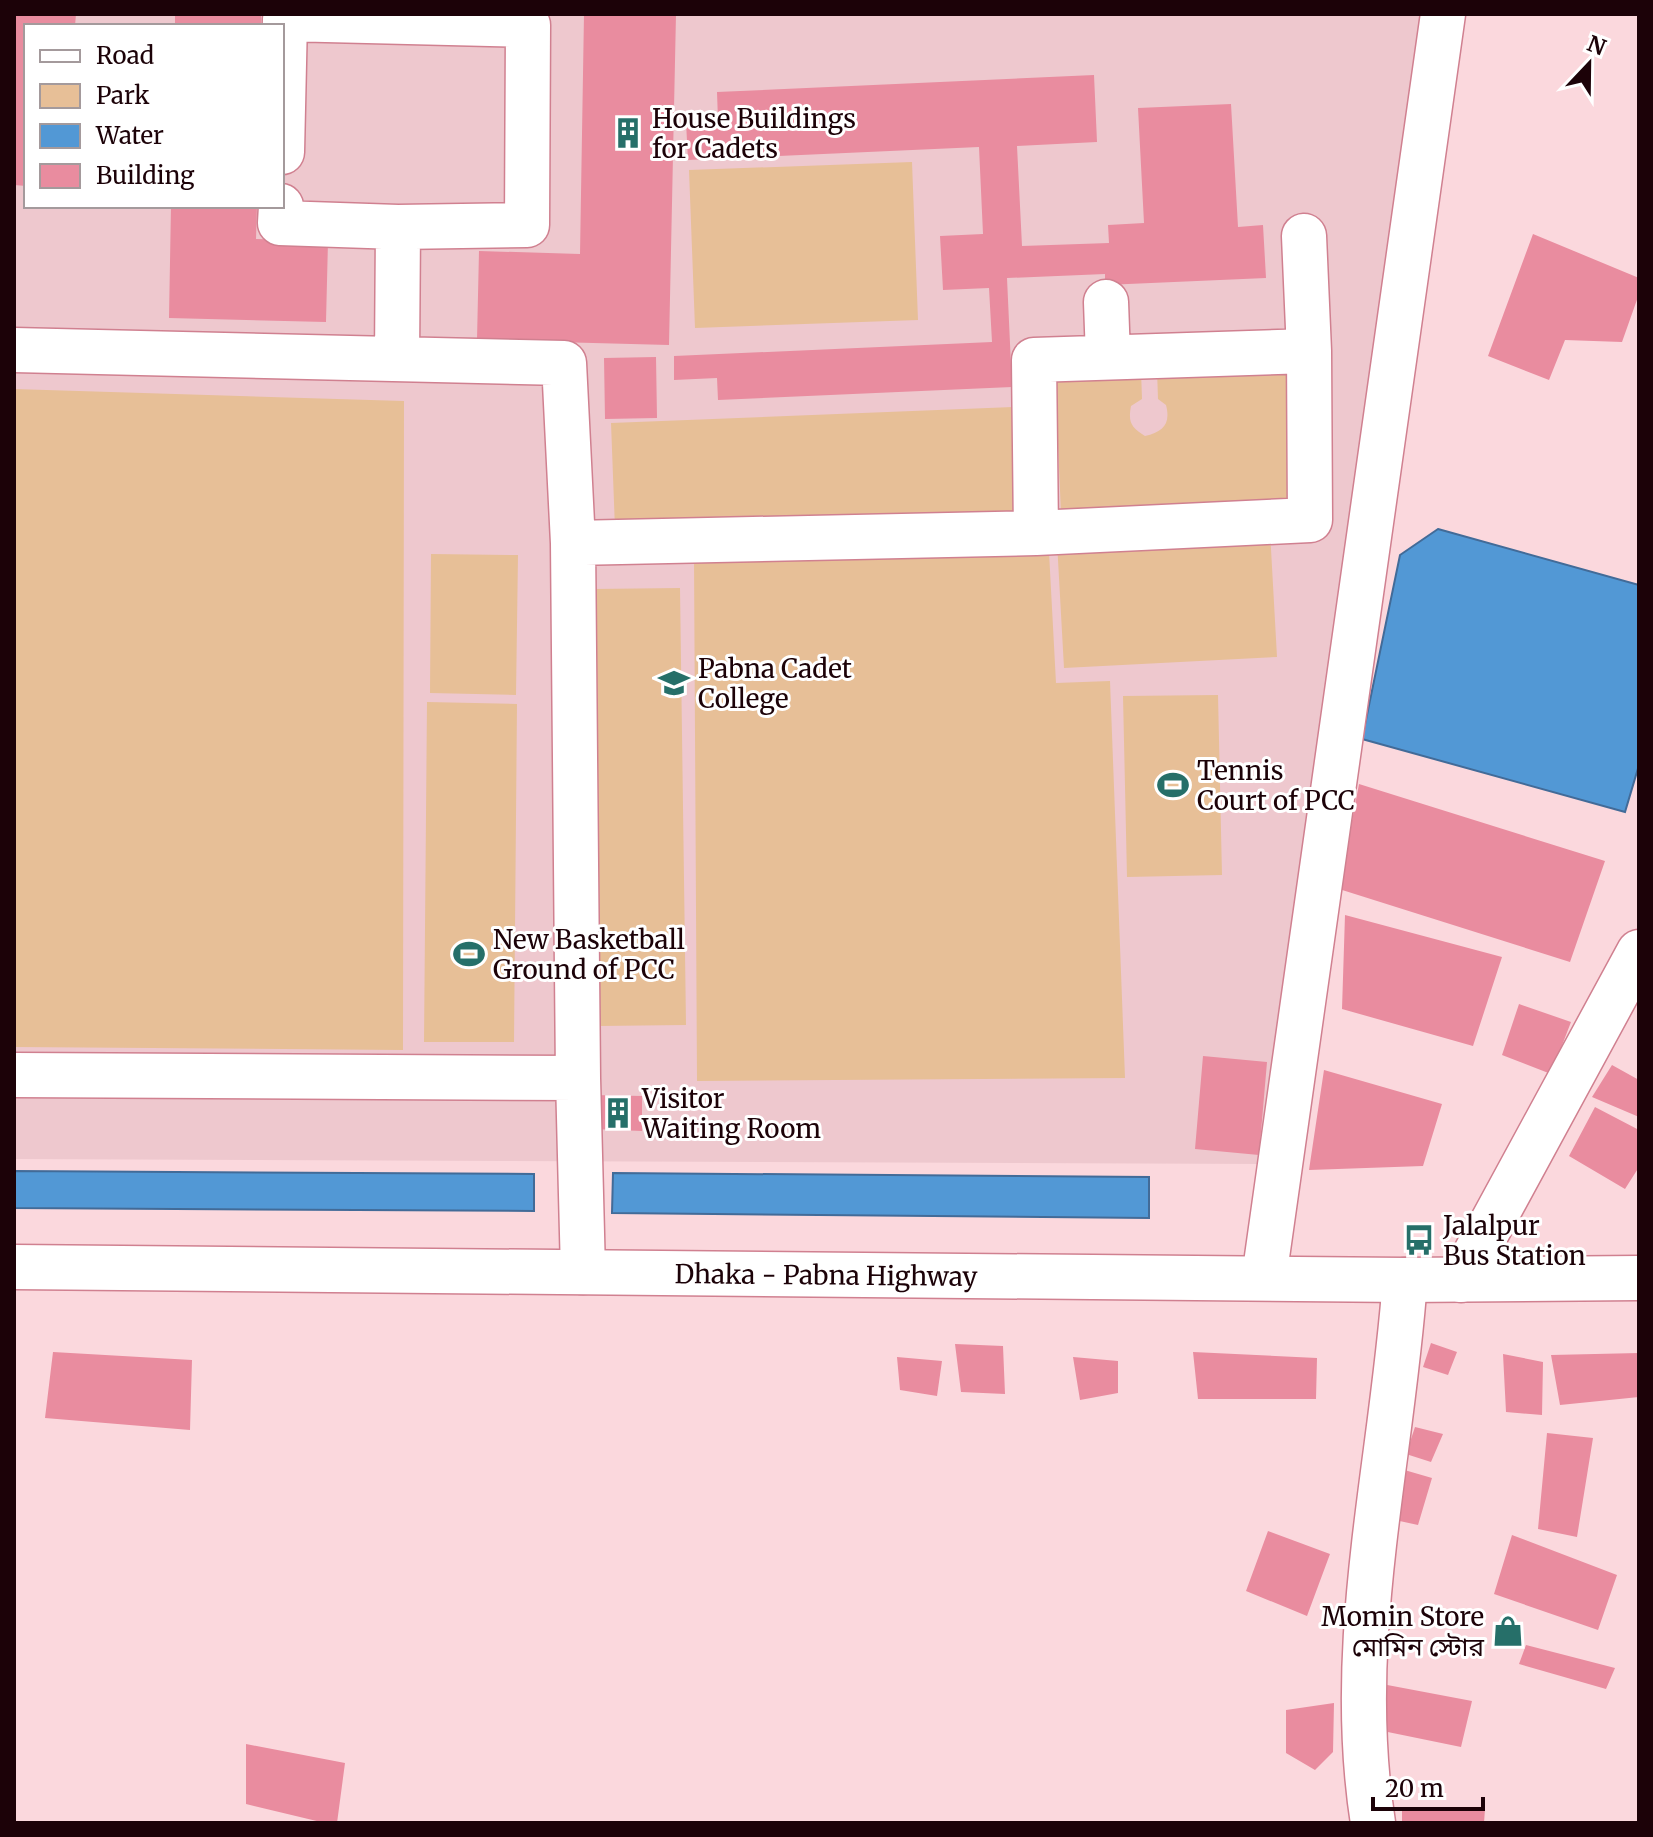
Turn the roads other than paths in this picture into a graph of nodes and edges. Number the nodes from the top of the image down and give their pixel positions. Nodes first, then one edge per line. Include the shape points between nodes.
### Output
1 (1443, 14) edge
2 (284, 63) edge
3 (281, 208) edge
4 (398, 227) junction
5 (1304, 236) dead end
6 (1106, 302) dead end
7 (14, 350) edge
8 (1309, 351) junction
9 (1108, 357) junction
10 (397, 359) junction
11 (1036, 533) junction
12 (573, 543) junction
13 (1639, 952) edge
14 (14, 1075) edge
15 (578, 1078) junction
16 (14, 1267) edge
17 (583, 1272) junction
18 (1264, 1278) junction
19 (1639, 1278) edge
20 (1405, 1280) junction
21 (1461, 1280) junction
22 (1373, 1823) edge

1 - 18 main road
2 - 4 main road via 285,19 528,25 527,225
3 - 4 main road via 280,223
4 - 10 main road
5 - 8 main road
6 - 9 main road
7 - 10 main road
8 - 9 main road
8 - 11 main road via 1310,520
9 - 11 main road via 1034,360
10 - 12 main road via 564,363
11 - 12 main road
12 - 15 main road
13 - 21 main road
14 - 15 main road
15 - 17 main road
16 - 17 main road, Dhaka - Pabna Highway
17 - 18 main road, Dhaka - Pabna Highway
18 - 20 main road, Dhaka - Pabna Highway
19 - 21 main road, Dhaka - Pabna Highway
20 - 21 main road, Dhaka - Pabna Highway
20 - 22 main road via 1369,1571 1362,1705

